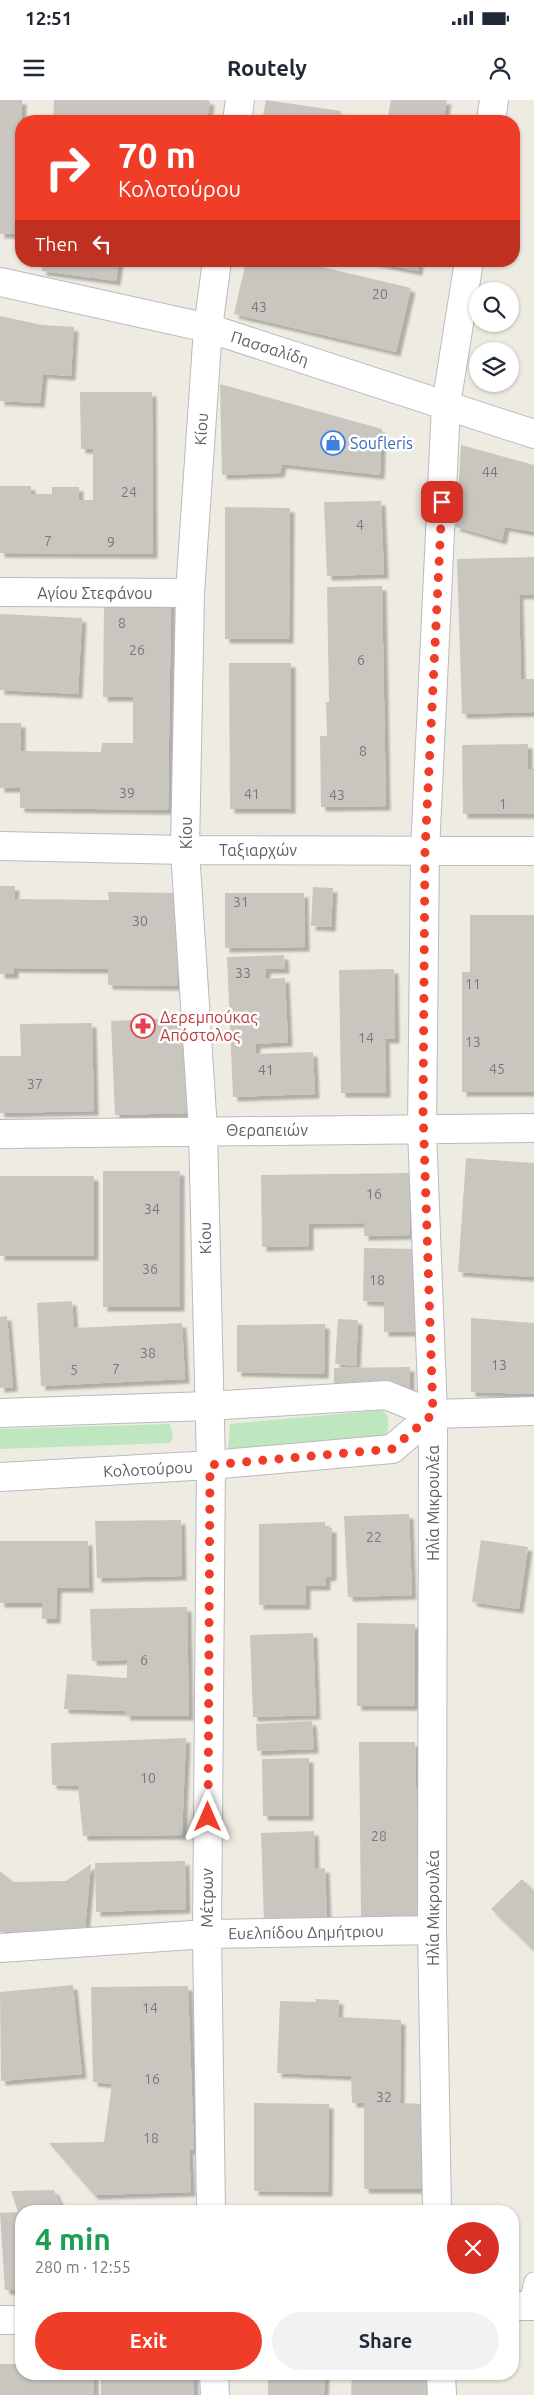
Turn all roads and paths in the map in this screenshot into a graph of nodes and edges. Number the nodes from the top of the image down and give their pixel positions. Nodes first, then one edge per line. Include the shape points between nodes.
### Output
1 (240, 100) edge
2 (494, 100) edge
3 (238, 115) edge
4 (491, 115) edge
5 (216, 267) edge
6 (468, 267) edge
7 (0, 282) edge
8 (208, 328) junction
9 (446, 405) junction
10 (534, 434) edge
11 (0, 592) edge
12 (190, 594) junction
13 (0, 846) edge
14 (186, 850) junction
15 (425, 851) junction
16 (534, 851) edge
17 (534, 1128) edge
18 (203, 1130) junction
19 (422, 1130) junction
20 (0, 1134) edge
21 (208, 1406) junction
22 (534, 1410) edge
23 (0, 1413) edge
24 (433, 1414) junction
25 (210, 1465) junction
26 (0, 1477) edge
27 (432, 1930) junction
28 (207, 1934) junction
29 (0, 1948) edge
30 (212, 2205) edge
31 (437, 2205) edge
32 (0, 2320) edge
33 (15, 2320) edge
34 (214, 2380) edge
35 (441, 2380) edge
36 (215, 2395) edge
37 (442, 2395) edge

1 - 3 street
2 - 4 street
5 - 8 street, Κίου
6 - 9 street, Ηλία Μικρουλέα
7 - 8 street, Πασσαλίδη
8 - 9 street, Πασσαλίδη
8 - 12 street, Κίου
9 - 10 street, Πασσαλίδη
9 - 15 street, Ηλία Μικρουλέα
11 - 12 street, Αγίου Στεφάνου
12 - 14 street, Κίου
13 - 14 street, Ταξιαρχών
14 - 15 street, Ταξιαρχών
14 - 18 street, Κίου
15 - 16 street, Ταξιαρχών
15 - 19 street, Ηλία Μικρουλέα
17 - 19 street, Θεραπειών
18 - 19 street, Θεραπειών
18 - 20 street, Θεραπειών
18 - 21 street, Κίου
19 - 24 street, Ηλία Μικρουλέα
21 - 23 street
21 - 24 street via 386,1395
21 - 25 street, Μέτρων
22 - 24 street
24 - 25 street, Κολοτούρου via 392,1449
24 - 27 street, Ηλία Μικρουλέα
25 - 26 street, Κολοτούρου
25 - 28 street, Μέτρων
27 - 28 street, Ευελπίδου Δημήτριου
27 - 31 street, Ηλία Μικρουλέα
28 - 29 street, Ευελπίδου Δημήτριου
28 - 30 street, Μέτρων
32 - 33 street
34 - 36 street
35 - 37 street

